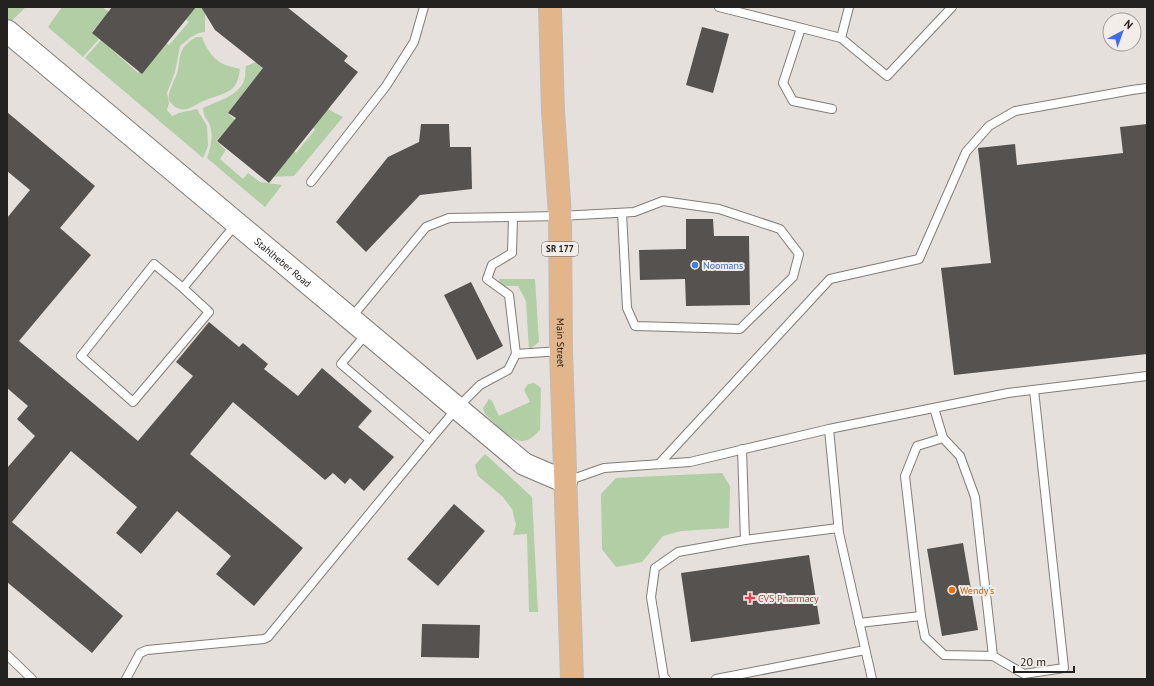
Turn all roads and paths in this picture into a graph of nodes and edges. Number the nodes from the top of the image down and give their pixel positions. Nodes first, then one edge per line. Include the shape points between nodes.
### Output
1 (424, 7) edge
2 (550, 7) edge
3 (720, 7) edge
4 (849, 7) edge
5 (952, 7) edge
6 (801, 28) junction
7 (7, 31) edge
8 (842, 38) junction
9 (1147, 88) edge
10 (832, 109) dead end
11 (311, 182) dead end
12 (622, 213) junction
13 (560, 216) junction
14 (513, 217) junction
15 (237, 224) junction
16 (183, 288) junction
17 (350, 318) junction
18 (367, 333) junction
19 (561, 351) junction
20 (516, 354) junction
21 (1147, 376) edge
22 (1034, 390) junction
23 (457, 408) junction
24 (934, 408) junction
25 (829, 429) junction
26 (943, 438) junction
27 (430, 440) junction
28 (742, 449) junction
29 (659, 464) junction
30 (566, 482) junction
31 (838, 528) junction
32 (745, 540) junction
33 (921, 616) junction
34 (859, 623) junction
35 (865, 650) junction
36 (7, 655) edge
37 (993, 656) junction
38 (32, 679) edge
39 (126, 679) edge
40 (572, 679) edge
41 (666, 679) edge
42 (716, 679) edge
43 (872, 679) edge

1 - 11 lane via 414,42 386,86
2 - 13 main road, Main Street / SR 177
3 - 6 lane
4 - 8 lane
5 - 8 lane via 887,76
6 - 8 lane
6 - 10 lane via 783,83 793,101
7 - 15 street, Stahlheber Road
9 - 29 lane via 1015,111 989,126 966,152 919,259 830,279
12 - 12 lane via 634,212 663,201 718,209 780,229 799,254 793,277 740,329 635,326 627,308
12 - 13 lane
13 - 14 lane
13 - 19 main road, Main Street / SR 177
14 - 17 lane via 449,218 426,227
14 - 20 lane via 512,253 492,265 487,279 509,295
15 - 16 lane
15 - 17 street, Stahlheber Road
16 - 16 lane via 154,264 81,356 133,402 208,312
17 - 18 street, Stahlheber Road
18 - 23 street, Stahlheber Road
18 - 27 lane via 342,364
19 - 20 lane
19 - 30 main road, Main Street / SR 177
20 - 23 lane via 508,370 480,385
21 - 22 lane
22 - 24 lane
22 - 37 lane via 1064,668 1024,674
23 - 27 lane
23 - 30 street, Stahlheber Road via 524,464
24 - 25 lane
24 - 26 lane
25 - 28 lane
25 - 31 lane
26 - 33 lane via 917,446 906,476
26 - 37 lane via 960,456 975,497
27 - 39 lane via 268,637 147,650 140,654
28 - 29 lane via 690,462
28 - 32 lane
29 - 30 lane via 604,468
30 - 40 main road, Main Street / SR 177
31 - 32 lane
31 - 34 lane
32 - 41 lane via 678,552 655,568 652,597
33 - 34 lane
33 - 37 lane via 925,637 944,655
34 - 35 lane
35 - 42 lane
35 - 43 lane
36 - 38 lane

